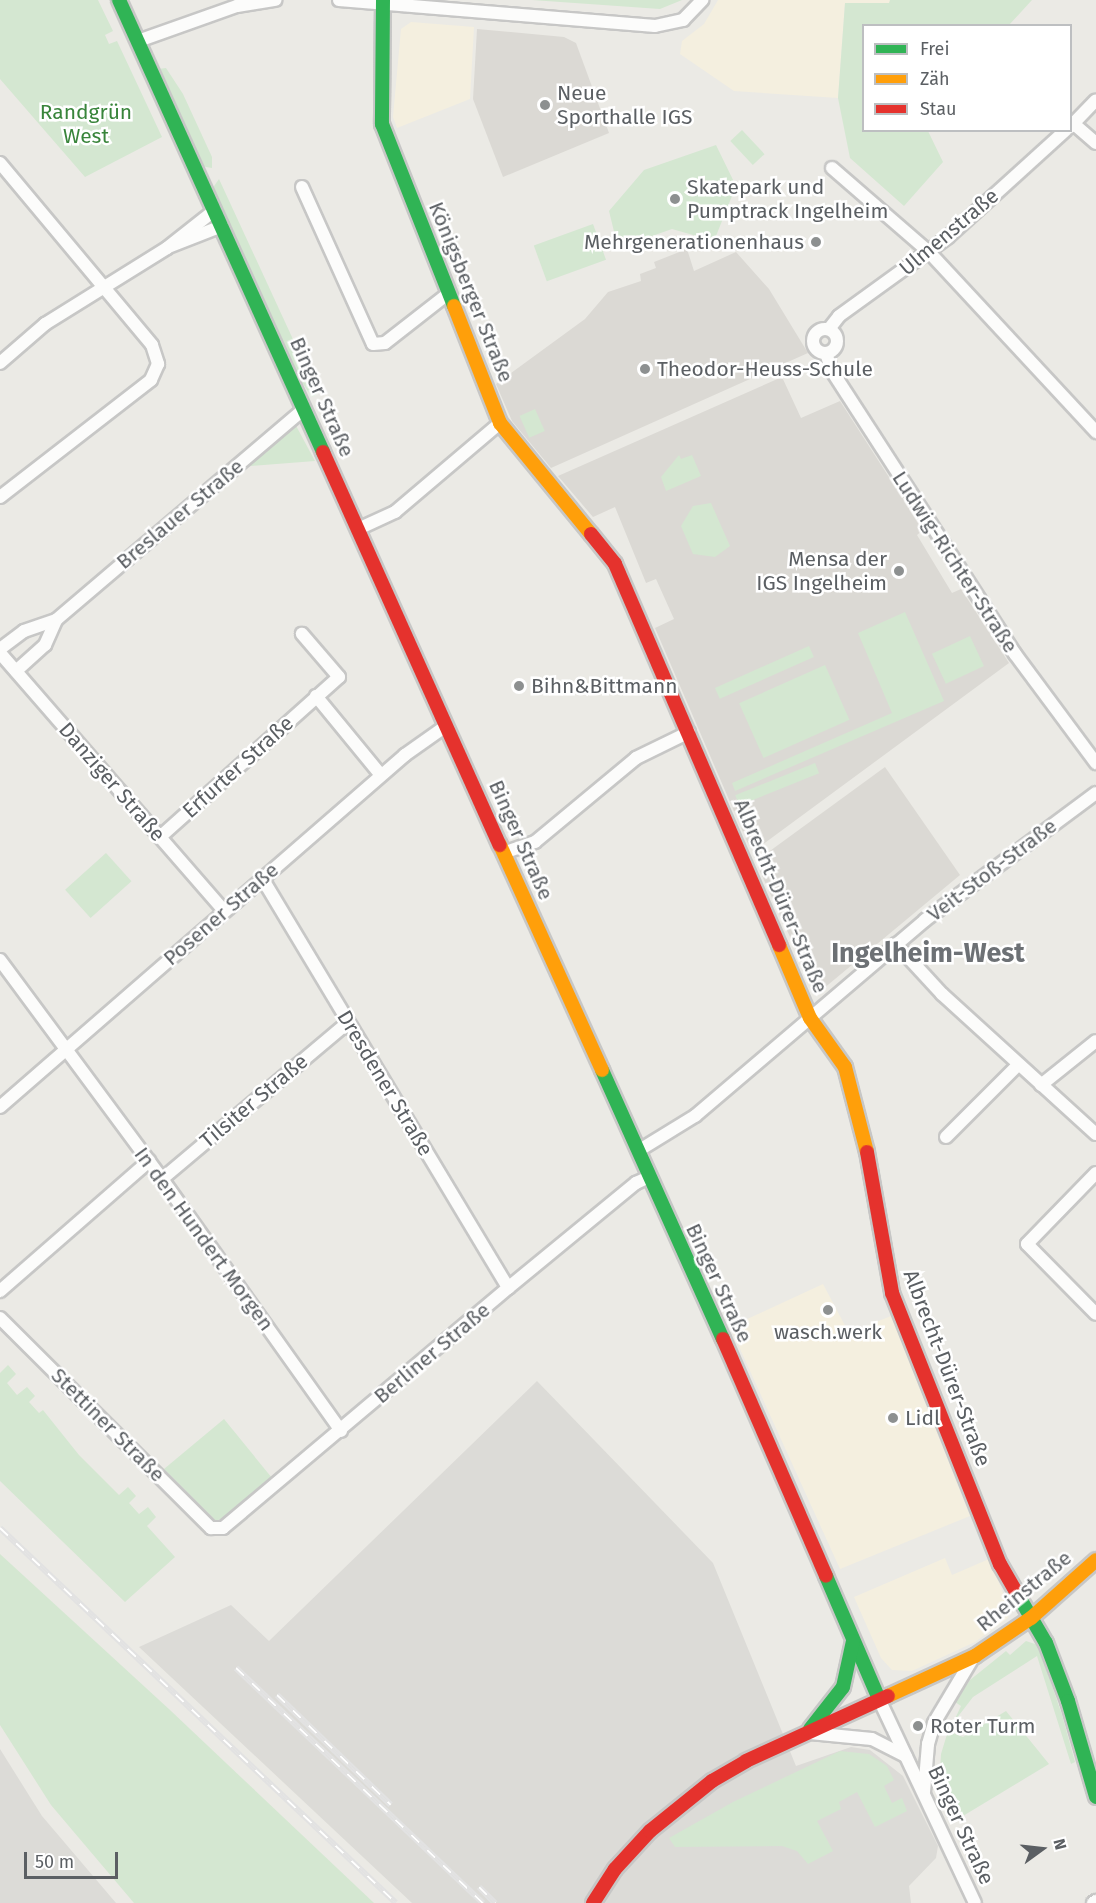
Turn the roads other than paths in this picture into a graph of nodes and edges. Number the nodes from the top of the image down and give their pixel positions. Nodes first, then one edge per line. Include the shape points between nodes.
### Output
1 (119, 0) edge
2 (276, 0) edge
3 (339, 0) edge
4 (702, 0) edge
5 (383, 2) edge
6 (138, 41) junction
7 (1096, 100) edge
8 (1072, 125) edge
9 (1072, 128) edge
10 (1064, 132) edge
11 (1096, 143) edge
12 (0, 164) edge
13 (832, 168) dead end
14 (302, 187) dead end
15 (214, 210) junction
16 (222, 226) junction
17 (167, 248) junction
18 (929, 252) junction
19 (103, 287) junction
20 (448, 293) junction
21 (829, 330) junction
22 (826, 353) junction
23 (0, 363) edge
24 (304, 409) junction
25 (500, 423) junction
26 (1096, 432) edge
27 (0, 497) edge
28 (358, 529) junction
29 (56, 620) junction
30 (302, 634) dead end
31 (0, 651) edge
32 (16, 671) junction
33 (316, 696) junction
34 (446, 726) junction
35 (689, 732) junction
36 (1096, 763) edge
37 (381, 775) junction
38 (1096, 793) edge
39 (160, 837) junction
40 (503, 853) junction
41 (262, 878) junction
42 (224, 911) junction
43 (896, 944) junction
44 (0, 960) edge
45 (810, 1018) junction
46 (347, 1023) junction
47 (1096, 1041) edge
48 (67, 1048) junction
49 (1018, 1065) junction
50 (1041, 1085) junction
51 (0, 1107) edge
52 (1096, 1134) edge
53 (946, 1137) dead end
54 (638, 1151) junction
55 (149, 1161) junction
56 (1096, 1173) edge
57 (649, 1177) junction
58 (162, 1179) junction
59 (508, 1288) junction
60 (0, 1291) edge
61 (1096, 1314) edge
62 (0, 1318) edge
63 (341, 1431) junction
64 (216, 1529) joint
65 (1096, 1560) edge
66 (1031, 1618) junction
67 (853, 1640) junction
68 (975, 1656) junction
69 (879, 1699) junction
70 (807, 1733) junction
71 (906, 1756) junction
72 (924, 1793) junction
73 (1096, 1797) edge
74 (592, 1903) edge
75 (975, 1903) edge

1 - 6 main road, Binger Straße
2 - 6 street via 237,6
3 - 5 street
4 - 5 street via 683,20 655,26
5 - 20 main road, Königsberger Straße via 382,124
6 - 15 main road, Binger Straße
7 - 8 street, Ulmenstraße
9 - 11 street
10 - 18 street, Ulmenstraße
12 - 19 street
13 - 18 street
14 - 20 street via 373,344 385,343
15 - 16 main road, Binger Straße
15 - 17 street
16 - 17 street
16 - 24 main road, Binger Straße
17 - 19 street
18 - 21 street, Ulmenstraße via 839,316
18 - 26 street
19 - 23 street via 45,324
19 - 27 street via 152,345 157,372
20 - 25 main road, Königsberger Straße
21 - 22 street via 837,342
21 - 22 street via 820,330 813,338 816,349
22 - 36 street, Ludwig-Richter-Straße via 832,371 1014,654
24 - 28 main road, Binger Straße
24 - 29 street, Breslauer Straße
25 - 28 street via 395,512
25 - 35 main road, Albrecht-Dürer-Straße via 615,564
28 - 34 main road, Binger Straße
29 - 31 street, Breslauer Straße via 24,631
29 - 32 street, Breslauer Straße via 45,645
30 - 33 street, Erfurter Straße via 339,677
31 - 32 street, Danziger Straße
32 - 39 street, Danziger Straße
33 - 37 street
33 - 39 street, Erfurter Straße
34 - 37 street, Posener Straße
34 - 40 main road, Binger Straße
35 - 40 street via 636,758 534,842
35 - 45 main road, Albrecht-Dürer-Straße
37 - 41 street, Posener Straße
38 - 43 street, Veit-Stoß-Straße
39 - 42 street, Danziger Straße
40 - 54 main road, Binger Straße
41 - 42 street, Posener Straße
41 - 46 street, Dresdener Straße
42 - 48 street, Posener Straße
43 - 45 street, Veit-Stoß-Straße
43 - 49 street
44 - 48 street, In den Hundert Morgen
45 - 54 street, Veit-Stoß-Straße via 695,1116
45 - 66 main road, Albrecht-Dürer-Straße via 841,1059 854,1095 875,1181 892,1293 1000,1564
46 - 58 street, Tilsiter Straße
46 - 59 street, Dresdener Straße
47 - 50 street
48 - 51 street, Posener Straße
48 - 55 street, In den Hundert Morgen
49 - 50 street
49 - 53 street
50 - 52 street
54 - 57 main road, Binger Straße
55 - 58 street, In den Hundert Morgen
55 - 60 street
56 - 61 street via 1027,1244
57 - 59 street, Berliner Straße via 636,1183
57 - 67 main road, Binger Straße via 816,1548
58 - 63 street, In den Hundert Morgen
59 - 63 street, Berliner Straße
62 - 64 street, Stettiner Straße
63 - 64 street, Berliner Straße
65 - 66 main road, Rheinstraße
66 - 68 main road, Rheinstraße
66 - 73 main road, Albrecht-Dürer-Straße via 1046,1643 1068,1701
67 - 69 main road, Binger Straße
67 - 70 main road via 843,1687
68 - 69 main road, Rheinstraße
68 - 72 street via 934,1723
69 - 70 main road
69 - 71 street, Binger Straße
70 - 71 street via 872,1739
70 - 74 main road via 712,1781 657,1825 615,1869
71 - 72 street, Binger Straße
72 - 75 street, Binger Straße

